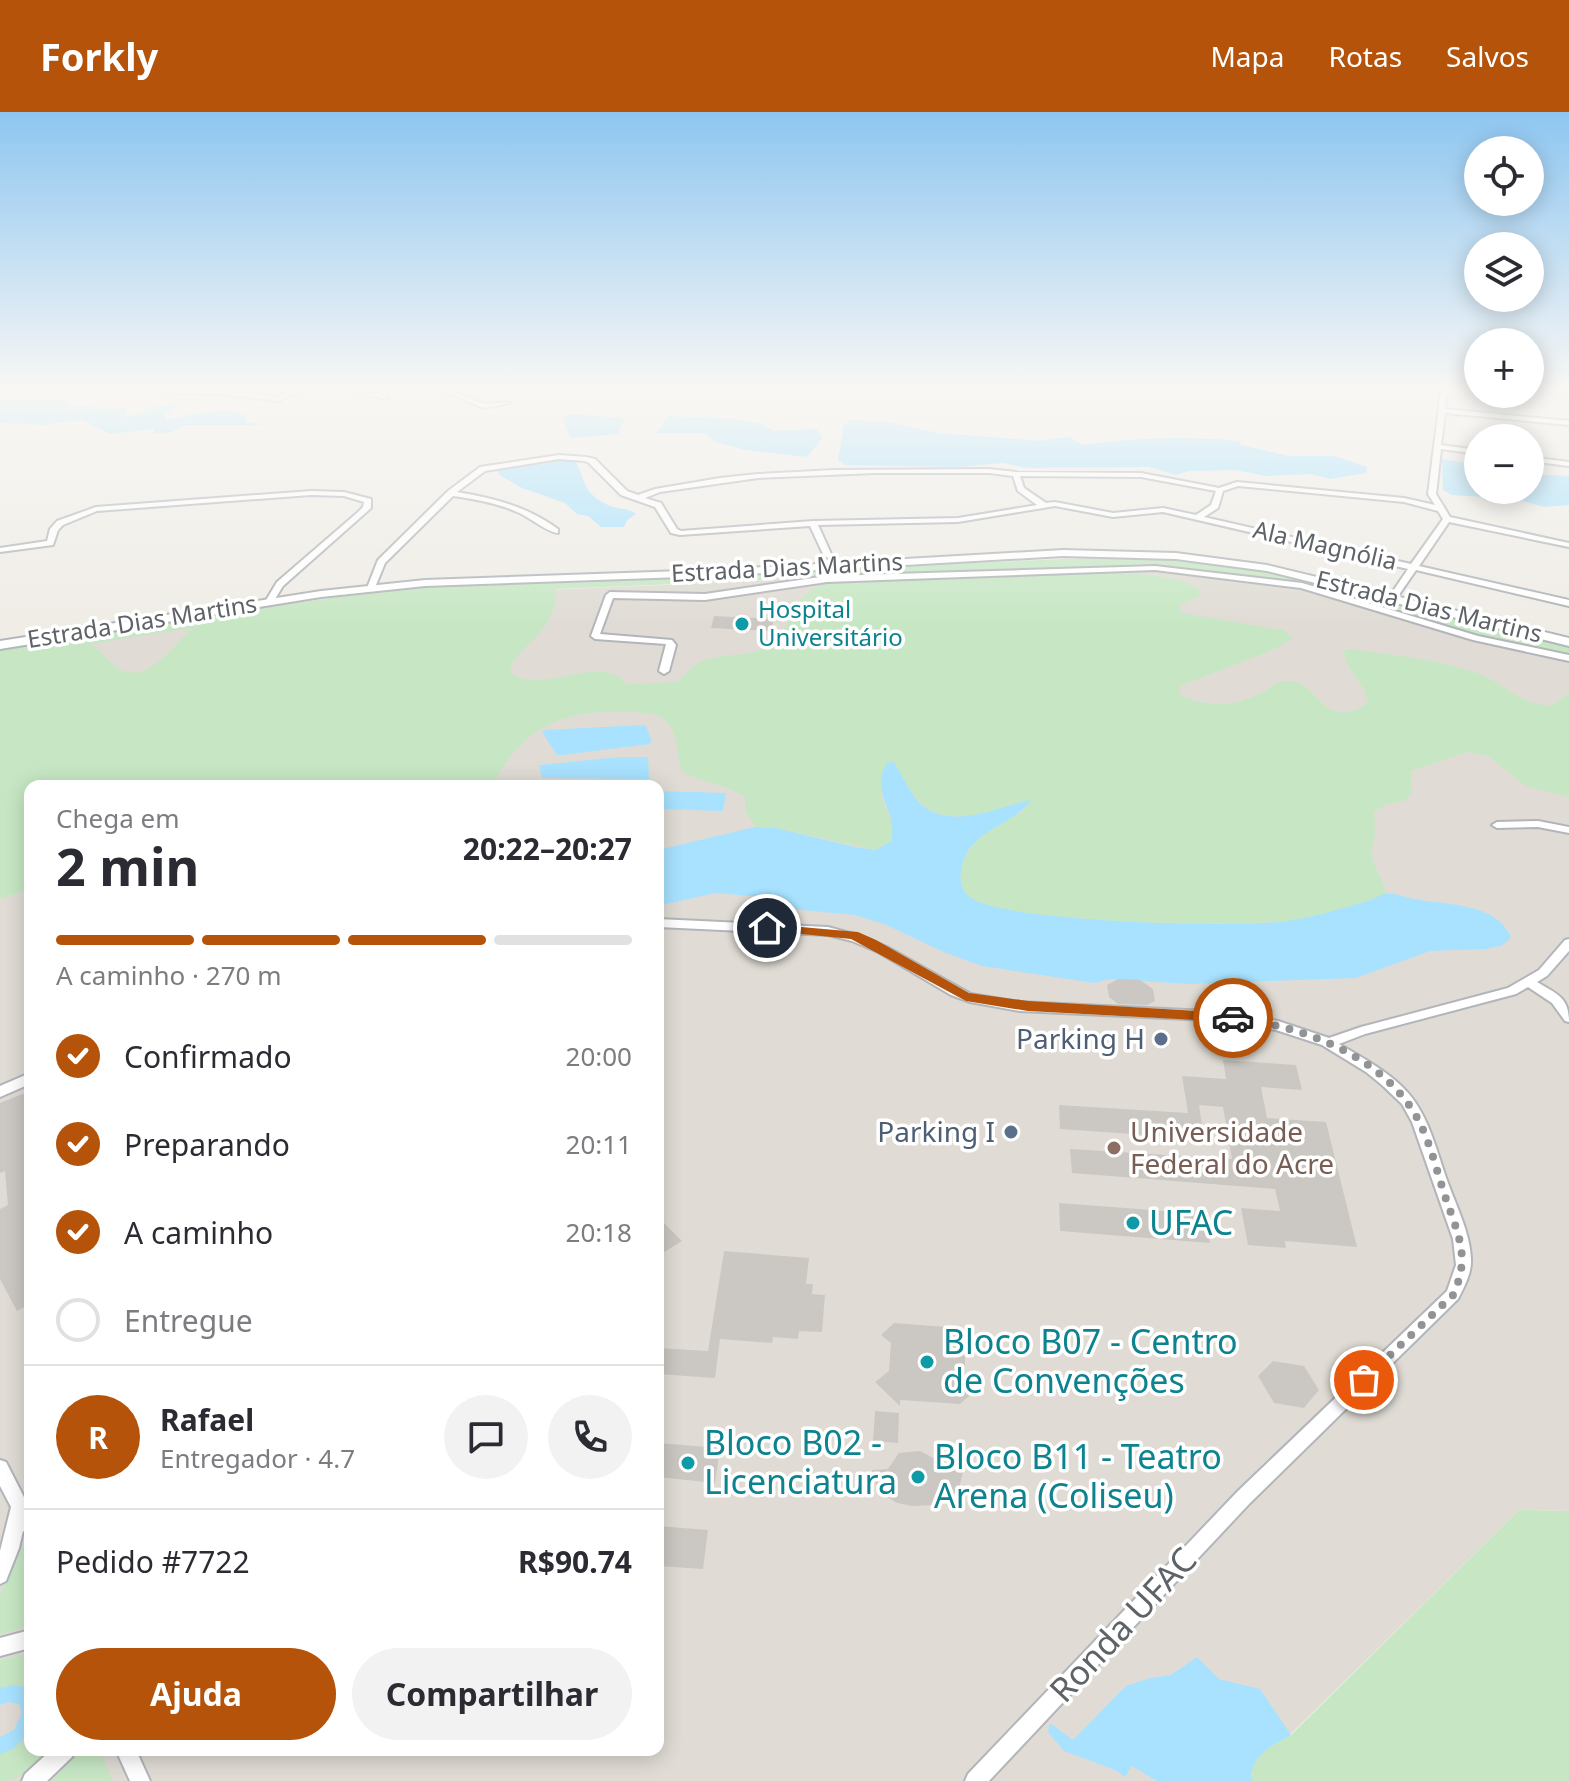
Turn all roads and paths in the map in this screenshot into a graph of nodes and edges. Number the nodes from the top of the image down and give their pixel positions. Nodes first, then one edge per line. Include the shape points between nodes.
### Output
1 (484, 469) edge
2 (599, 469) edge
3 (1435, 469) edge
4 (1016, 474) junction
5 (1220, 490) junction
6 (451, 493) junction
7 (641, 497) junction
8 (1043, 505) junction
9 (1441, 509) junction
10 (1199, 517) junction
11 (1447, 519) junction
12 (813, 523) junction
13 (555, 531) dead end
14 (1569, 545) edge
15 (0, 550) edge
16 (828, 556) dead end
17 (1414, 568) junction
18 (615, 576) junction
19 (371, 588) junction
20 (610, 595) junction
21 (1393, 597) junction
22 (269, 602) junction
23 (1569, 603) edge
24 (1569, 642) edge
25 (0, 645) edge
26 (1569, 658) edge
27 (664, 671) dead end
28 (1497, 825) dead end
29 (1569, 830) edge
30 (664, 923) edge
31 (1569, 943) edge
32 (1530, 983) junction
33 (1569, 1018) edge
34 (1330, 1043) junction
35 (24, 1081) edge
36 (0, 1092) edge
37 (0, 1468) edge
38 (19, 1508) junction
39 (24, 1517) edge
40 (0, 1575) edge
41 (24, 1641) edge
42 (0, 1647) edge
43 (59, 1756) edge
44 (129, 1756) edge
45 (32, 1781) edge
46 (140, 1781) edge
47 (975, 1781) edge

1 - 6 street
2 - 7 street via 619,490
3 - 9 street via 1432,494
4 - 5 street via 1141,475
4 - 7 street via 787,475 703,482
4 - 8 street via 1021,489
5 - 9 street via 1245,485 1404,500
5 - 10 street via 1215,506
6 - 13 street via 508,505
6 - 19 street via 381,562
7 - 12 street, Ala Magnólia via 661,507 674,531
8 - 10 street, Ala Magnólia via 1113,515 1163,510
8 - 12 street, Ala Magnólia via 958,520
9 - 11 street
10 - 17 street, Ala Magnólia
11 - 14 street
11 - 17 street
12 - 16 street
15 - 22 street via 50,543 60,523 96,509 311,493 368,501 367,508 280,584
17 - 21 street
17 - 23 street, Ala Magnólia
18 - 19 street, Estrada Dias Martins
18 - 20 street
18 - 21 street, Estrada Dias Martins via 1114,553 1239,563
19 - 22 street, Estrada Dias Martins
20 - 26 street via 705,597 827,579 1155,568 1302,586 1487,641
20 - 27 street via 595,636 669,642
21 - 24 street, Estrada Dias Martins
22 - 25 street, Estrada Dias Martins
28 - 29 street
30 - 34 street, Ronda UFAC via 853,935 966,997 1028,1006 1246,1019
31 - 32 street
32 - 33 street via 1556,1000
32 - 34 street
34 - 47 street, Ronda UFAC via 1389,1083 1421,1125 1464,1262 1453,1295 1244,1497
35 - 36 street
37 - 38 street
38 - 39 street
38 - 40 street
41 - 42 street
43 - 45 street
44 - 46 street

